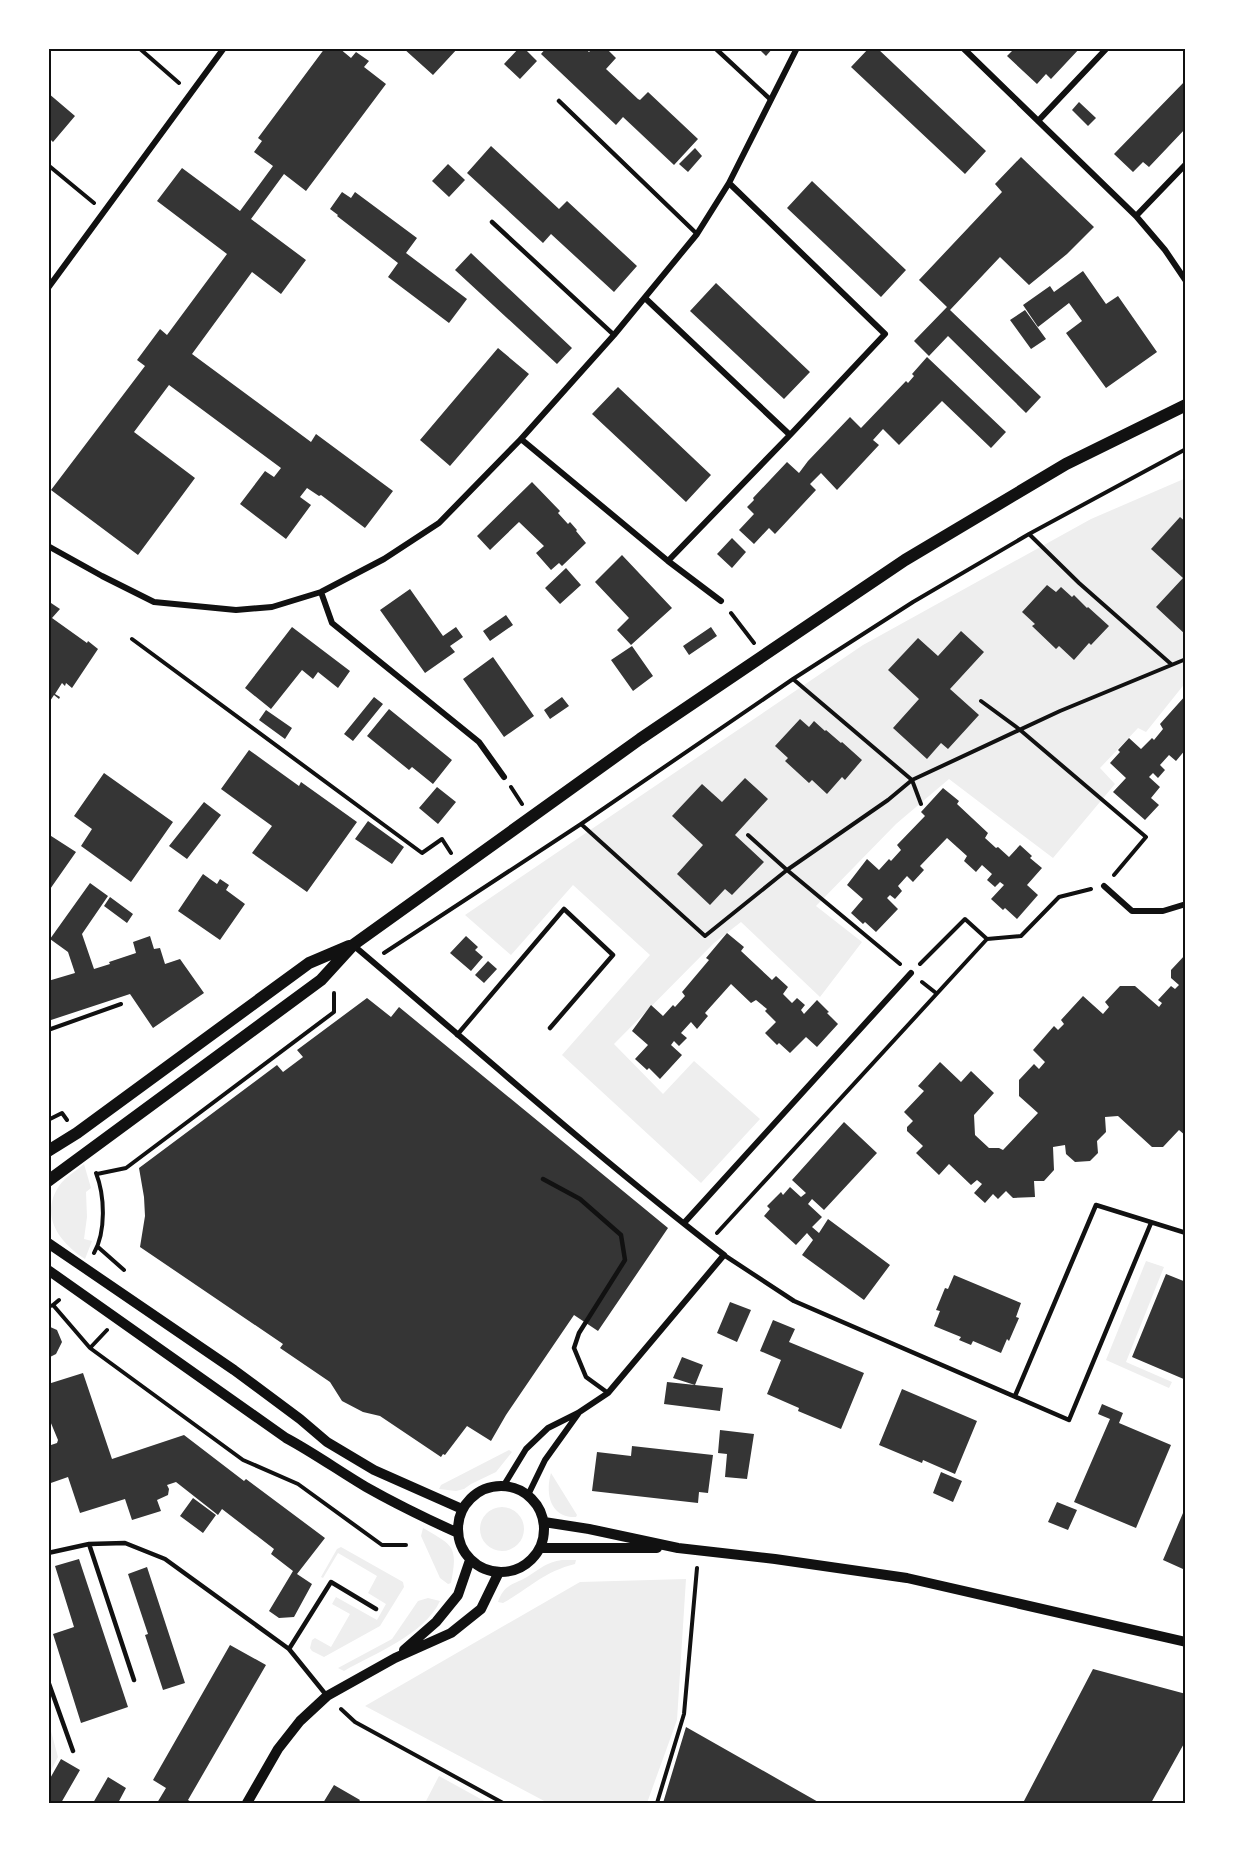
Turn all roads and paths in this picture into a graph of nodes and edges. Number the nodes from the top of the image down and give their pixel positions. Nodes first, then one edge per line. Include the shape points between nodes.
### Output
1 (139, 48) edge
2 (224, 48) edge
3 (715, 48) edge
4 (797, 48) edge
5 (963, 48) edge
6 (1107, 48) edge
7 (191, 93) junction
8 (558, 100) dead end
9 (771, 100) junction
10 (1038, 121) junction
11 (1186, 164) edge
12 (48, 165) edge
13 (729, 183) junction
14 (104, 211) junction
15 (1136, 216) junction
16 (492, 222) dead end
17 (697, 234) junction
18 (1186, 281) edge
19 (48, 288) edge
20 (645, 298) junction
21 (615, 335) junction
22 (1186, 405) edge
23 (790, 435) junction
24 (521, 439) junction
25 (1186, 449) edge
26 (1029, 534) junction
27 (48, 546) edge
28 (668, 561) junction
29 (321, 592) junction
30 (720, 601) joint
31 (132, 639) dead end
32 (763, 656) junction
33 (1186, 659) edge
34 (1171, 664) junction
35 (793, 679) junction
36 (981, 701) dead end
37 (1019, 729) junction
38 (504, 777) joint
39 (912, 780) junction
40 (921, 804) dead end
41 (531, 817) junction
42 (581, 824) junction
43 (747, 835) dead end
44 (460, 867) junction
45 (787, 870) junction
46 (1104, 886) junction
47 (1186, 904) edge
48 (987, 939) junction
49 (353, 945) junction
50 (372, 961) junction
51 (911, 973) junction
52 (334, 986) dead end
53 (936, 993) junction
54 (121, 1004) dead end
55 (550, 1028) dead end
56 (48, 1030) edge
57 (457, 1035) junction
58 (48, 1120) edge
59 (77, 1133) junction
60 (48, 1151) edge
61 (88, 1151) junction
62 (97, 1174) junction
63 (543, 1179) dead end
64 (48, 1180) edge
65 (684, 1223) junction
66 (1151, 1223) junction
67 (1186, 1233) edge
68 (48, 1243) edge
69 (709, 1243) junction
70 (98, 1247) junction
71 (724, 1255) junction
72 (85, 1268) junction
73 (48, 1270) edge
74 (124, 1270) dead end
75 (72, 1287) junction
76 (51, 1306) edge
77 (109, 1328) dead end
78 (90, 1348) junction
79 (608, 1393) junction
80 (1015, 1396) junction
81 (578, 1413) junction
82 (504, 1485) junction
83 (528, 1495) junction
84 (462, 1509) junction
85 (544, 1522) junction
86 (458, 1533) junction
87 (89, 1544) junction
88 (406, 1545) dead end
89 (540, 1548) junction
90 (678, 1548) junction
91 (699, 1550) junction
92 (48, 1553) edge
93 (470, 1560) junction
94 (499, 1572) junction
95 (376, 1609) dead end
96 (1186, 1642) edge
97 (289, 1649) junction
98 (395, 1658) junction
99 (134, 1680) dead end
100 (48, 1681) edge
101 (327, 1696) junction
102 (73, 1751) dead end
103 (247, 1803) edge
104 (503, 1803) edge
105 (657, 1803) edge

1 - 7 path
2 - 7 street
3 - 9 lane
4 - 9 street
5 - 10 street
6 - 10 street
7 - 14 street
8 - 17 lane
9 - 13 street
10 - 15 street
11 - 15 street
12 - 14 path
13 - 17 street
13 - 23 street via 885,334
14 - 19 street
15 - 18 street
16 - 21 lane
17 - 20 street
20 - 21 street
20 - 23 street
21 - 24 street
22 - 32 main road via 1066,464 994,506 905,560
23 - 28 street
24 - 28 street
24 - 29 street via 439,523 384,559
25 - 26 path
26 - 34 path
26 - 35 path
27 - 29 street via 154,602 236,610 272,607
28 - 30 street
29 - 38 street via 332,623 479,742
30 - 32 path
31 - 44 path via 422,853 442,839
32 - 41 main road
33 - 34 path
34 - 37 path
35 - 39 path
35 - 42 path
36 - 37 path
37 - 39 path
37 - 46 path via 1146,837
38 - 41 path
39 - 40 path
39 - 45 path
41 - 44 main road
42 - 45 path via 705,936
42 - 50 path
43 - 45 path
44 - 49 main road
45 - 51 path
46 - 47 street via 1132,911 1163,911
46 - 48 path via 1059,897 1021,936
48 - 51 path via 965,919
48 - 53 path
49 - 50 street
49 - 59 main road via 309,963
49 - 61 main road via 321,980
50 - 57 street
51 - 53 path
51 - 65 street
52 - 62 path via 334,1012 126,1168
53 - 69 path
54 - 56 path
55 - 57 lane via 613,955 564,909
57 - 65 street
58 - 59 path via 62,1113
59 - 60 main road
61 - 62 path
61 - 64 main road
62 - 70 path via 102,1222
63 - 79 lane via 580,1199 621,1235 625,1260 579,1333 574,1348 586,1377
65 - 69 street
66 - 67 lane
66 - 80 lane via 1096,1205
66 - 80 lane via 1069,1420
68 - 72 street
69 - 71 street
70 - 72 path
70 - 74 path
71 - 79 street
71 - 80 lane via 794,1300
72 - 84 street via 234,1370 327,1442 374,1470
73 - 75 street
75 - 76 path
75 - 86 street via 286,1438 366,1486
76 - 78 path
77 - 78 path
78 - 88 path via 243,1460 298,1484 382,1545
79 - 81 street
81 - 82 street via 548,1428 526,1449
81 - 83 street via 545,1460
82 - 83 street
82 - 84 street via 480,1490
83 - 85 street
84 - 86 street
85 - 89 street
85 - 90 street
86 - 93 street
87 - 92 lane
87 - 97 lane via 126,1543 165,1559
87 - 99 lane
89 - 90 street
89 - 94 street via 523,1567
90 - 91 street
91 - 96 street via 907,1578
91 - 105 path via 684,1714
93 - 94 street via 486,1570
93 - 98 street via 458,1595
94 - 98 street via 481,1609 451,1633
95 - 97 lane via 331,1582
97 - 101 lane
98 - 101 street
100 - 102 lane
101 - 103 street via 278,1749
101 - 104 path via 355,1722

